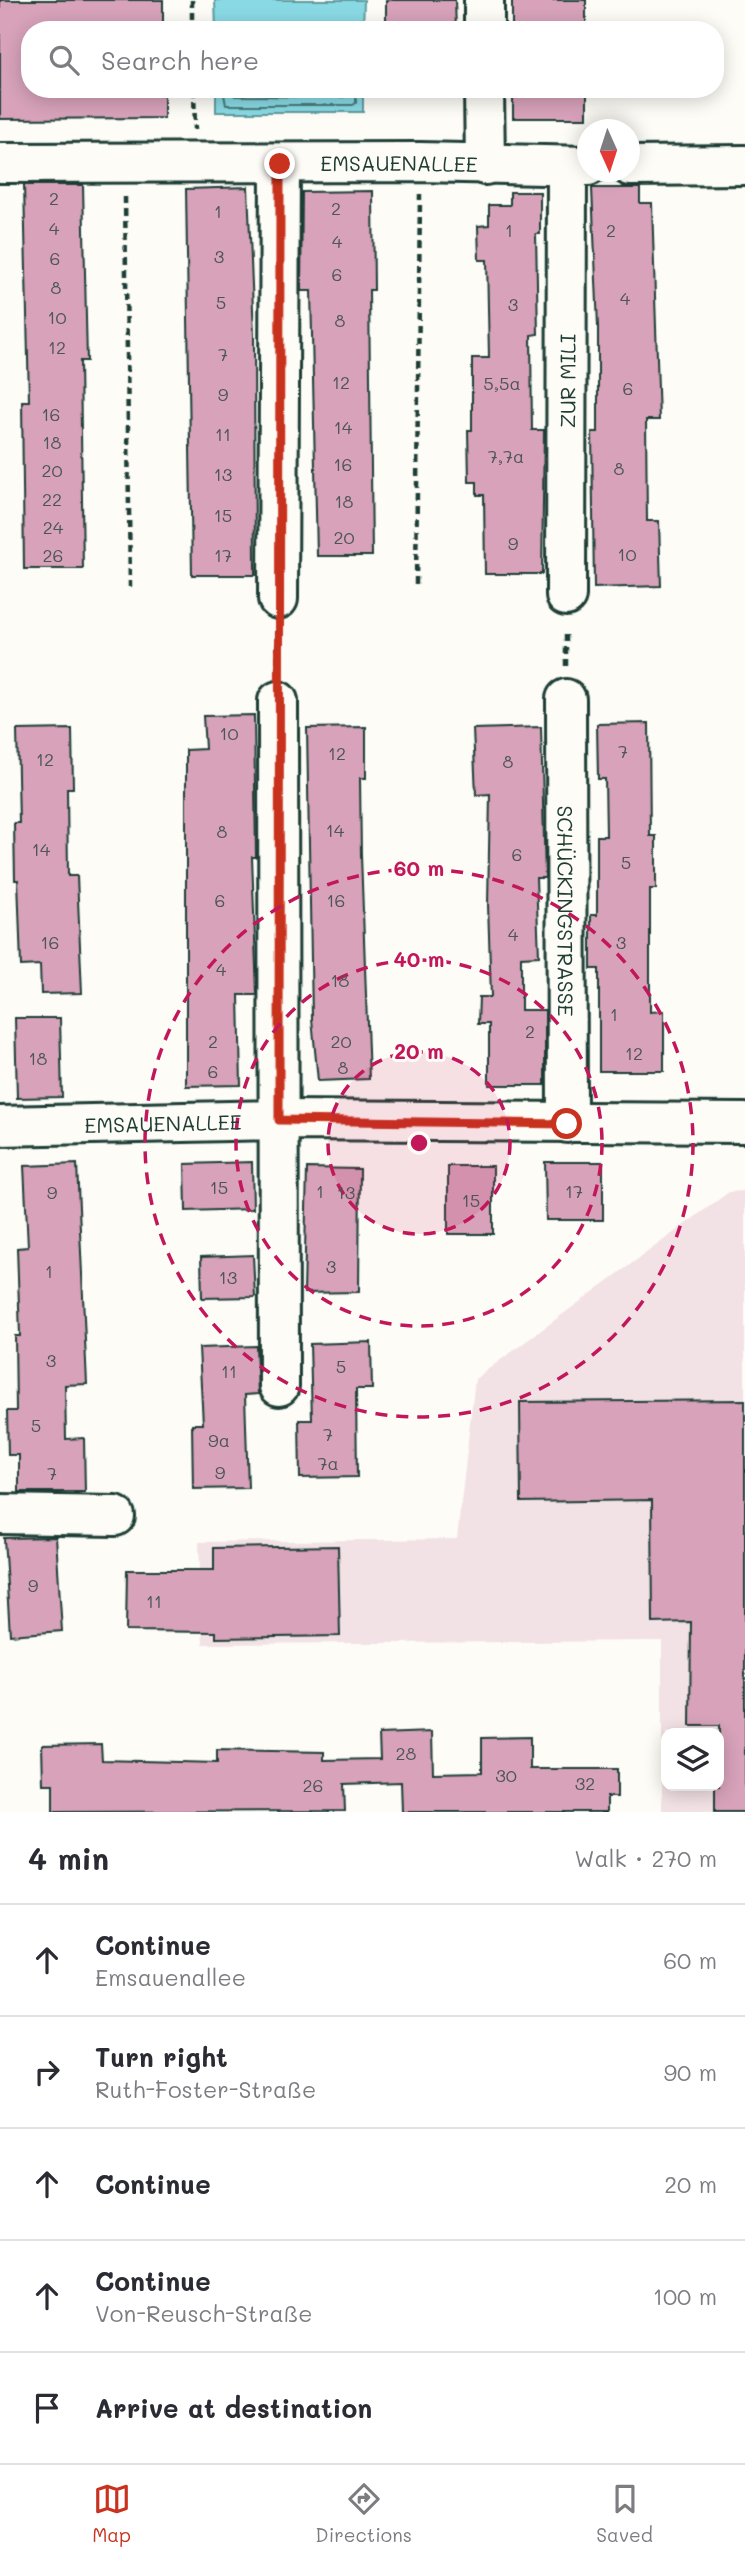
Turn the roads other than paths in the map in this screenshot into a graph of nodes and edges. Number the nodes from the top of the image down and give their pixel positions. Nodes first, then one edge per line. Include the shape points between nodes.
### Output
1 (484, 0) edge
2 (484, 21) edge
3 (484, 98) edge
4 (0, 163) edge
5 (280, 164) junction
6 (485, 164) junction
7 (745, 165) edge
8 (577, 166) edge
9 (640, 166) edge
10 (566, 596) road end
11 (278, 599) road end
12 (566, 699) road end
13 (278, 701) road end
14 (279, 1120) junction
15 (745, 1123) edge
16 (567, 1124) junction
17 (0, 1126) edge
18 (279, 1386) dead end
19 (0, 1514) edge
20 (115, 1516) dead end

1 - 2 street
3 - 6 street
4 - 5 street, EMSAUENALLEE
5 - 6 street, EMSAUENALLEE
5 - 11 street
6 - 8 street, EMSAUENALLEE
7 - 9 street
8 - 10 street, ZUR MILI
12 - 16 street, SCHÜCKINGSTRASSE
13 - 14 street
14 - 16 street, EMSAUENALLEE
14 - 17 street, EMSAUENALLEE
14 - 18 street
15 - 16 street, EMSAUENALLEE
19 - 20 street

